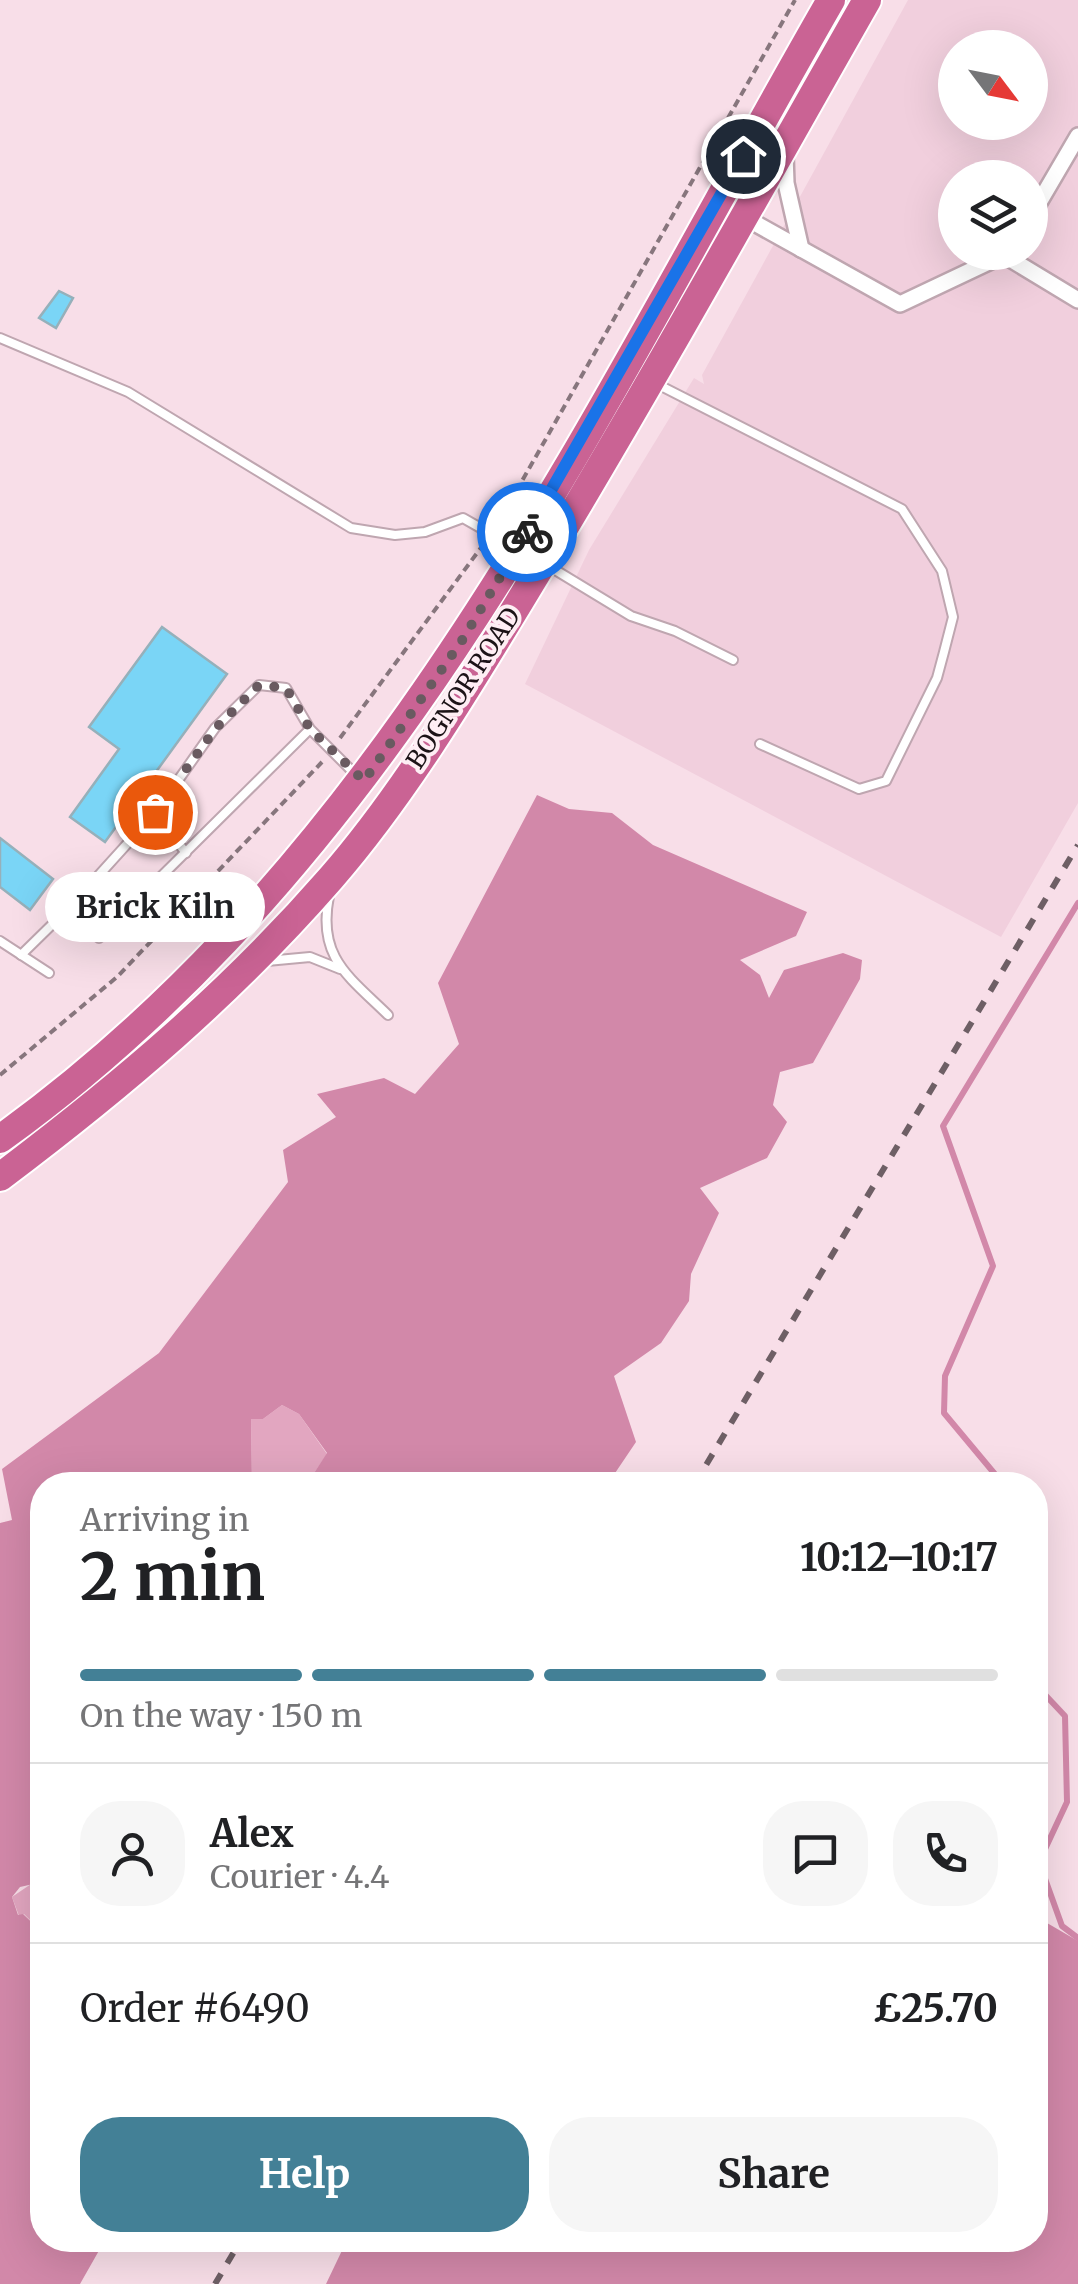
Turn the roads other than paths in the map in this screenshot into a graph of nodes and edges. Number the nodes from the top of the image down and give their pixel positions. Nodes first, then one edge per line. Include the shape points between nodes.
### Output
1 (831, 0) edge
2 (868, 0) edge
3 (1078, 136) edge
4 (785, 145) junction
5 (1048, 187) edge
6 (717, 202) junction
7 (744, 217) junction
8 (801, 249) junction
9 (975, 270) edge
10 (1031, 270) edge
11 (1078, 300) edge
12 (0, 338) edge
13 (650, 381) junction
14 (518, 549) junction
15 (544, 562) junction
16 (733, 660) dead end
17 (310, 729) junction
18 (760, 744) dead end
19 (364, 781) junction
20 (155, 812) junction
21 (186, 853) junction
22 (332, 876) junction
23 (70, 906) junction
24 (0, 941) edge
25 (21, 955) junction
26 (249, 965) junction
27 (340, 968) junction
28 (49, 973) dead end
29 (388, 1015) dead end
30 (0, 1139) edge
31 (0, 1176) edge

1 - 6 highway, BOGNOR ROAD
2 - 4 highway, BOGNOR ROAD
3 - 5 street
4 - 7 highway, BOGNOR ROAD
4 - 8 street
6 - 7 street
6 - 14 highway, BOGNOR ROAD
7 - 8 street
7 - 13 highway, BOGNOR ROAD
8 - 9 street via 900,304
10 - 11 street
12 - 14 lane via 128,392 351,528 395,535 463,518
13 - 15 highway, BOGNOR ROAD
13 - 18 lane via 902,509 950,594 952,617 937,678 886,781 859,789
14 - 19 highway, BOGNOR ROAD
15 - 16 lane via 631,616
15 - 22 highway, BOGNOR ROAD via 488,656
17 - 19 lane
17 - 20 lane via 286,688 259,685 216,728
17 - 21 lane
19 - 30 highway, BOGNOR ROAD via 251,918 157,1012
20 - 21 lane
20 - 23 lane
21 - 23 lane via 99,938
22 - 26 highway, BOGNOR ROAD
22 - 27 lane via 324,922
23 - 25 lane
24 - 25 lane
25 - 28 lane
26 - 27 lane via 283,956
26 - 31 highway, BOGNOR ROAD via 185,1030
27 - 29 lane

